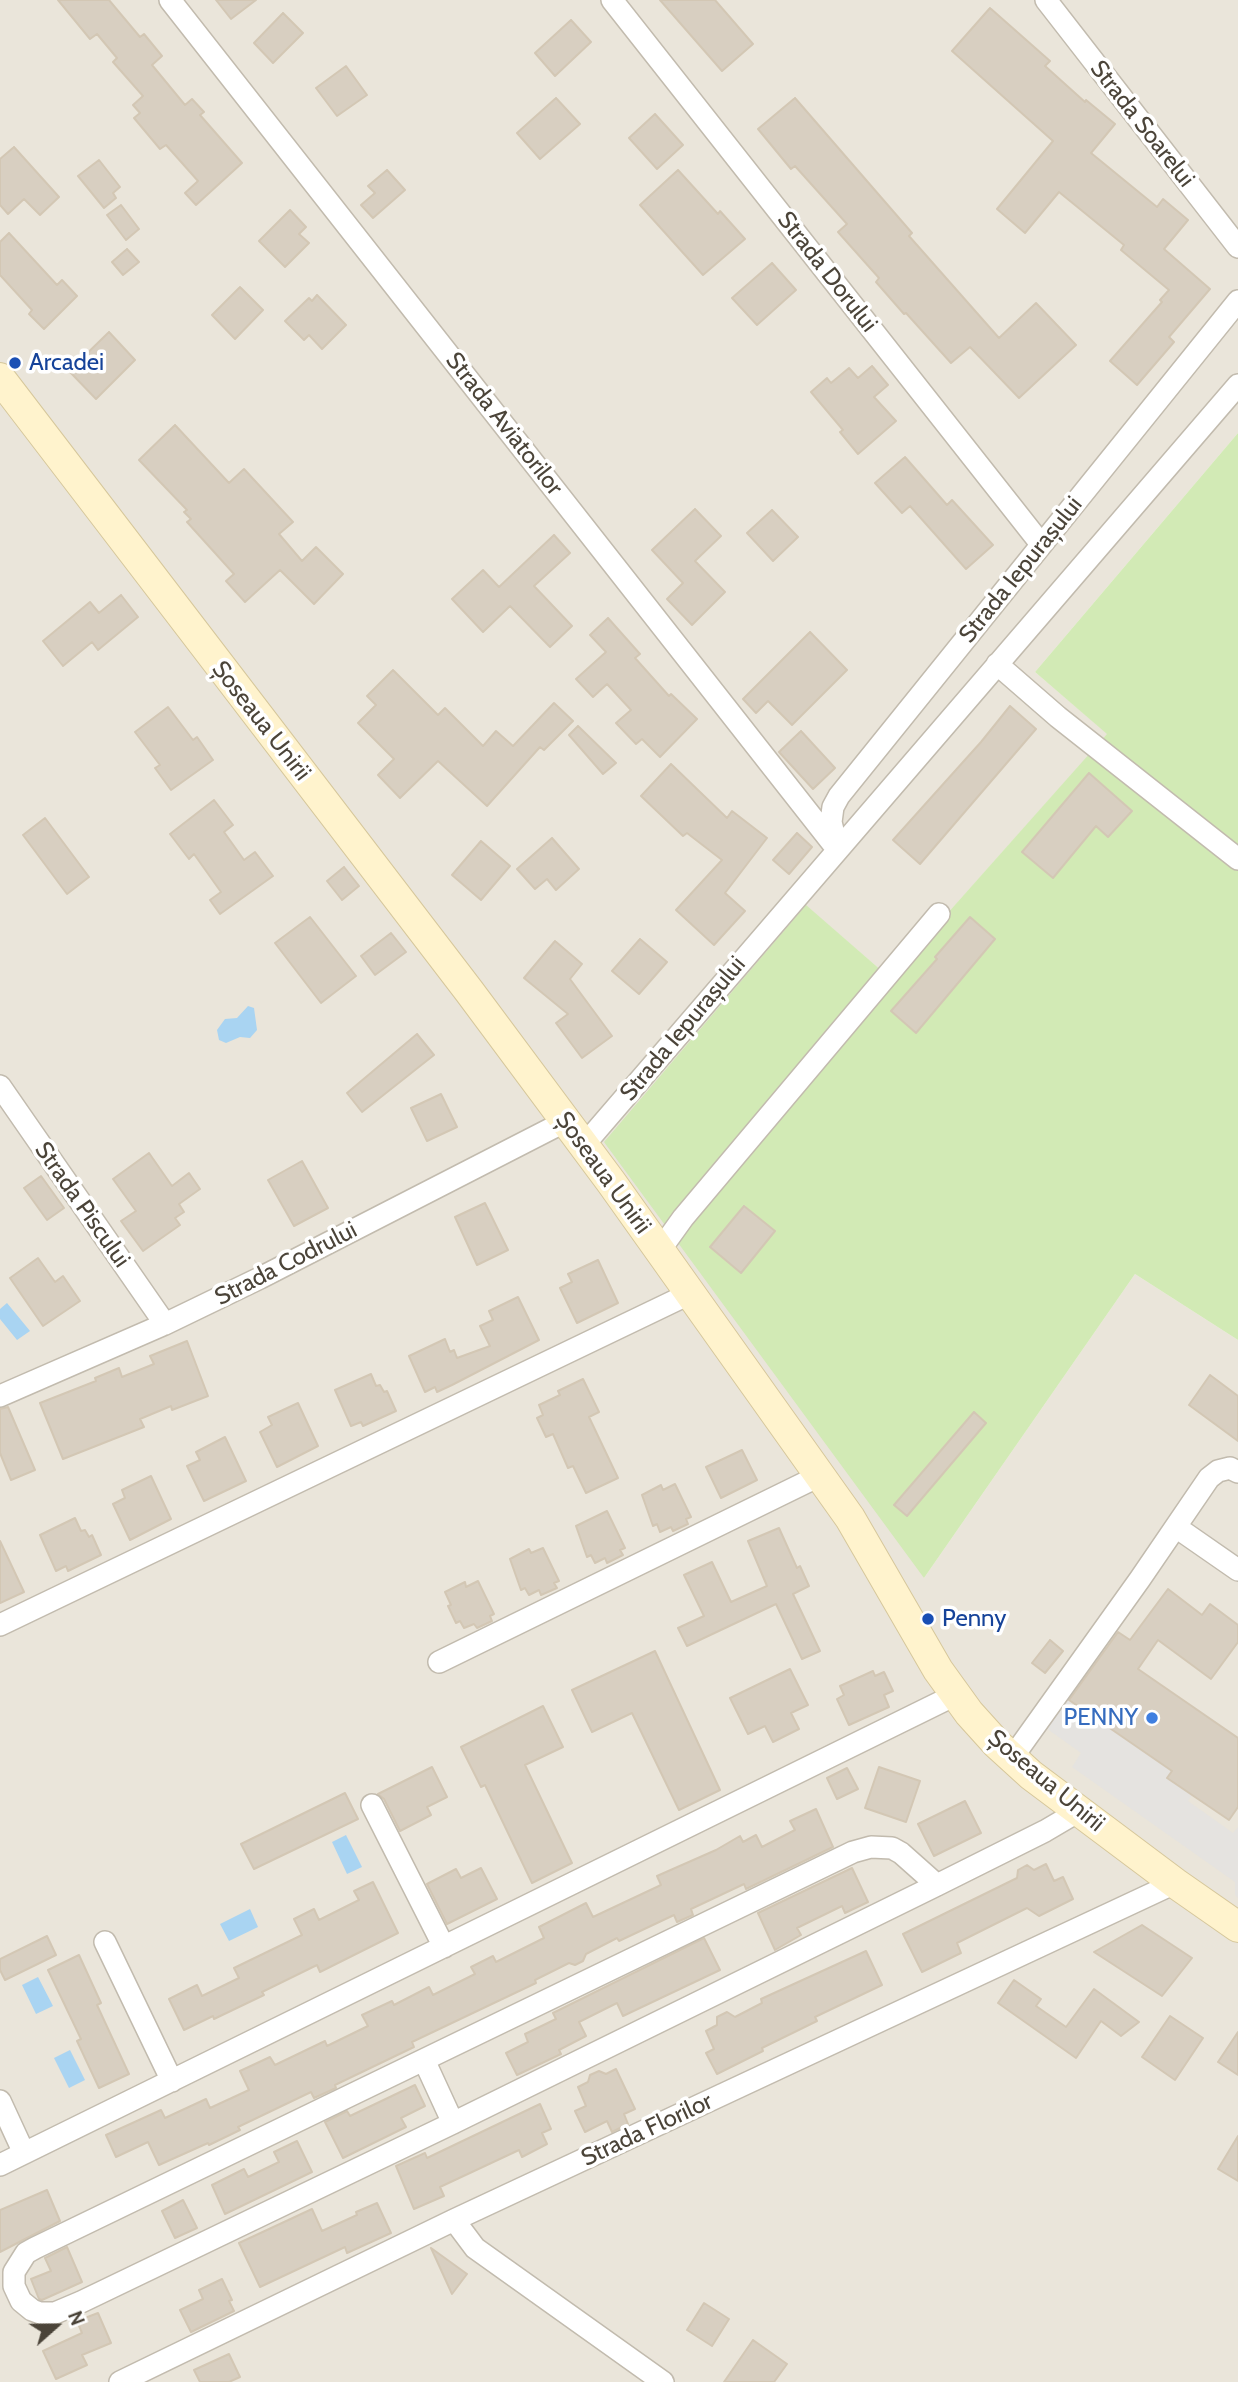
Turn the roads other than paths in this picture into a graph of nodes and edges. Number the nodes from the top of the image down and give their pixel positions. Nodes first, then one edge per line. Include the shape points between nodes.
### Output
1 (170, 0) edge
2 (612, 0) edge
3 (1045, 0) edge
4 (1238, 247) edge
5 (1238, 301) edge
6 (0, 378) edge
7 (1238, 385) edge
8 (1041, 544) junction
9 (997, 664) junction
10 (837, 849) junction
11 (1238, 859) edge
12 (939, 914) dead end
13 (0, 1086) edge
14 (566, 1121) junction
15 (584, 1145) junction
16 (660, 1250) junction
17 (691, 1293) junction
18 (165, 1324) junction
19 (0, 1396) edge
20 (1238, 1472) edge
21 (821, 1475) junction
22 (1176, 1527) junction
23 (1238, 1570) edge
24 (0, 1625) edge
25 (439, 1662) dead end
26 (955, 1695) junction
27 (1012, 1758) junction
28 (372, 1805) dead end
29 (1079, 1811) junction
30 (1175, 1883) junction
31 (937, 1885) junction
32 (1238, 1927) edge
33 (105, 1942) dead end
34 (444, 1947) junction
35 (424, 2060) junction
36 (172, 2081) junction
37 (0, 2101) edge
38 (453, 2123) junction
39 (24, 2154) junction
40 (0, 2165) edge
41 (454, 2220) junction
42 (134, 2379) edge
43 (663, 2382) edge

1 - 10 street, Strada Aviatorilor
2 - 8 street, Strada Dorului
3 - 4 street, Strada Soarelui
5 - 8 street, Strada Iepurașului
6 - 14 main road, Șoseaua Unirii
7 - 9 street, Strada Iepurașului
8 - 10 street, Strada Iepurașului via 839,796 831,822
9 - 10 street, Strada Iepurașului
9 - 11 street
10 - 15 street, Strada Iepurașului
12 - 16 street
13 - 18 street, Strada Piscului
14 - 15 main road, Șoseaua Unirii
14 - 18 street, Strada Codrului
15 - 16 main road, Șoseaua Unirii
16 - 17 main road, Șoseaua Unirii
17 - 21 main road, Șoseaua Unirii
17 - 24 street
18 - 19 street, Strada Codrului
20 - 22 street via 1230,1468 1209,1478
21 - 25 street
21 - 26 main road, Șoseaua Unirii
22 - 23 street
22 - 27 street
26 - 27 main road, Șoseaua Unirii
26 - 34 street
27 - 29 main road, Șoseaua Unirii
28 - 34 street
29 - 30 main road, Șoseaua Unirii
29 - 31 street
30 - 32 main road, Șoseaua Unirii
30 - 41 street, Strada Florilor
31 - 35 street via 892,1848 853,1852
31 - 38 street
33 - 36 street
34 - 36 street
35 - 38 street
35 - 38 street via 26,2253 15,2272 14,2286 32,2310 55,2313
36 - 39 street
37 - 39 street
39 - 40 street
41 - 42 street, Strada Florilor
41 - 43 street via 475,2248

